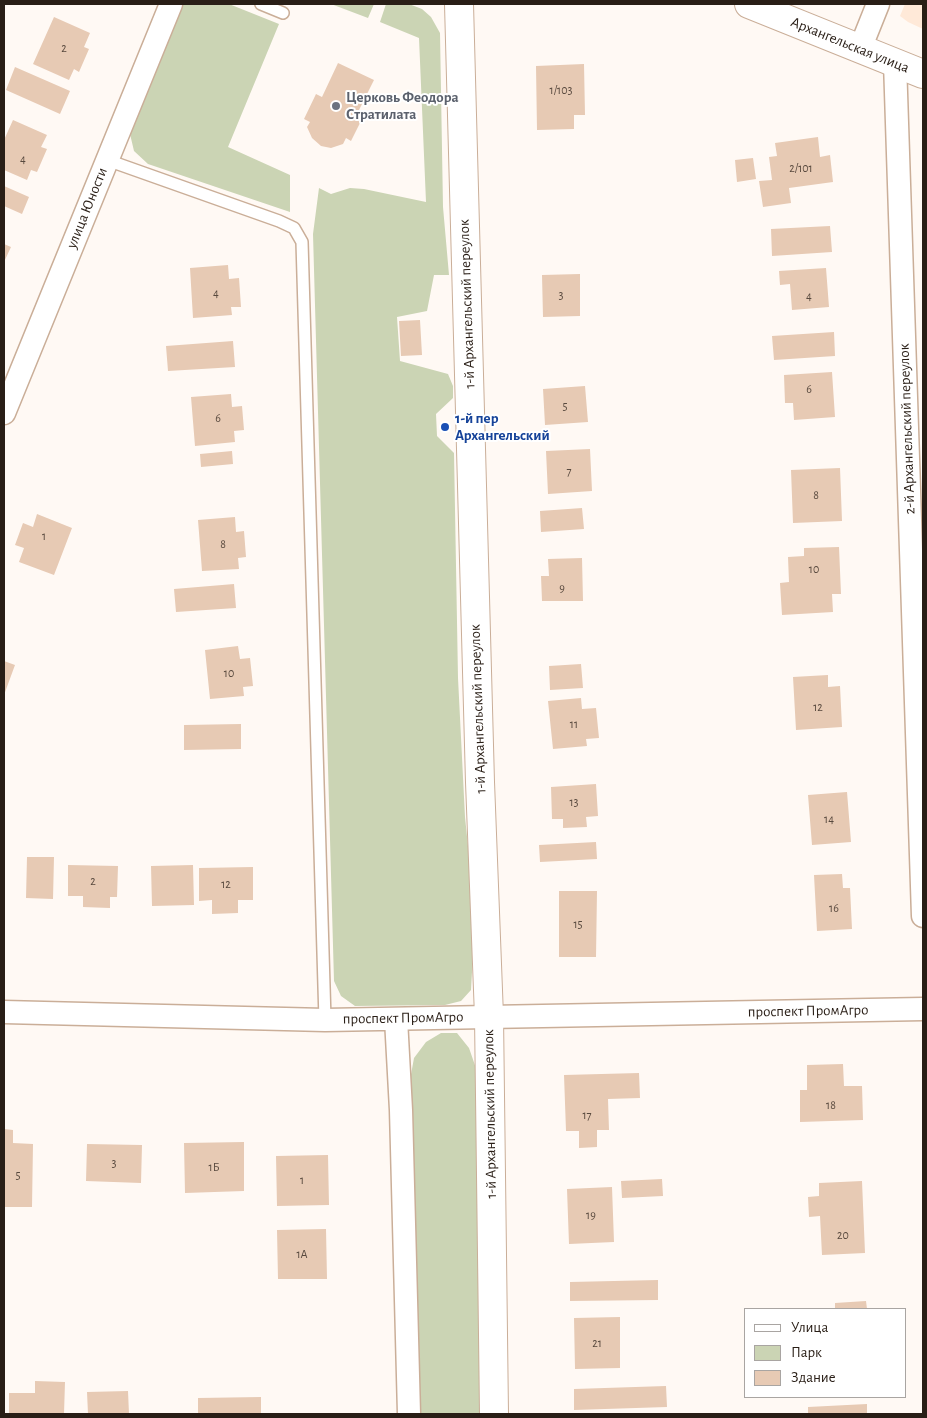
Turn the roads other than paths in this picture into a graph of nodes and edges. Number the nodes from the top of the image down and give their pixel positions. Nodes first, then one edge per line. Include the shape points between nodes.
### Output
1 (171, 4) edge
2 (261, 4) edge
3 (459, 4) edge
4 (749, 4) edge
5 (878, 4) edge
6 (283, 13) dead end
7 (860, 49) junction
8 (895, 62) junction
9 (923, 74) edge
10 (107, 160) junction
11 (4, 413) edge
12 (923, 916) edge
13 (923, 1009) edge
14 (4, 1012) edge
15 (489, 1016) junction
16 (396, 1019) junction
17 (325, 1020) junction
18 (409, 1414) edge
19 (494, 1414) edge

1 - 10 street, улица Юности
2 - 6 lane
3 - 15 street, 1-й Архангельский переулок
4 - 7 street, Архангельская улица
5 - 7 street
7 - 8 street, Архангельская улица
8 - 9 street, Архангельская улица
8 - 12 street, 2-й Архангельский переулок
10 - 11 street, улица Юности
10 - 17 lane via 279,220 294,228 302,242
13 - 15 street, проспект ПромАгро
14 - 17 street, проспект ПромАгро
15 - 16 street, проспект ПромАгро
15 - 19 street, 1-й Архангельский переулок
16 - 17 street, проспект ПромАгро
16 - 18 street

